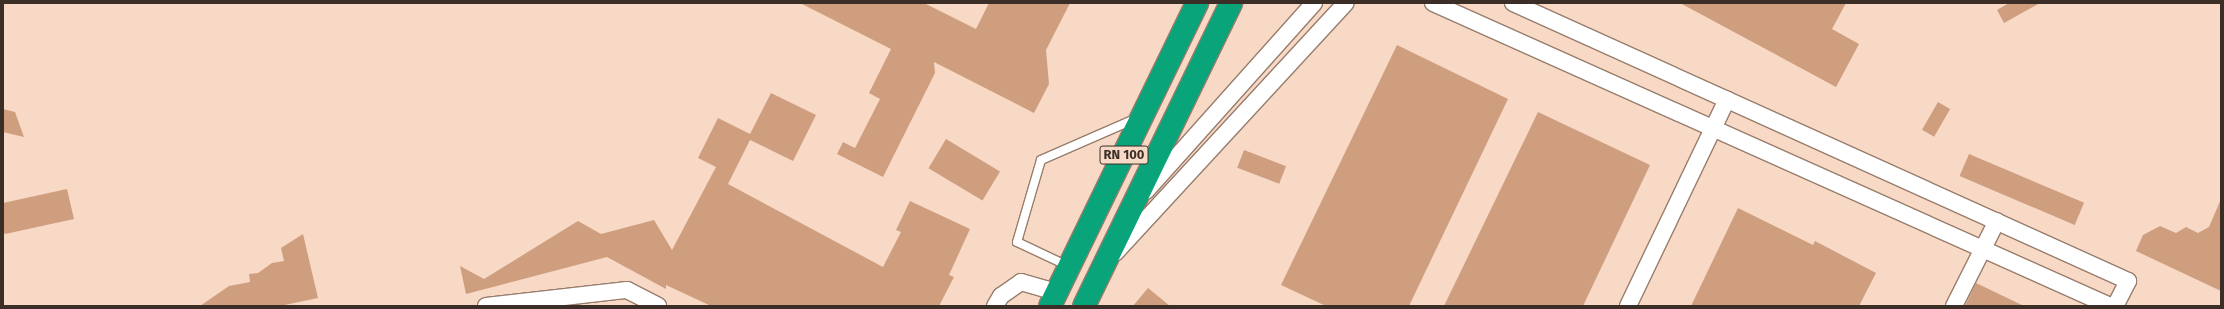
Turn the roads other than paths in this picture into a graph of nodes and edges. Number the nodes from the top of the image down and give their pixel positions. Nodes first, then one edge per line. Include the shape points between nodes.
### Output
1 (1198, 3) edge
2 (1230, 3) edge
3 (1314, 3) edge
4 (1346, 3) edge
5 (1433, 3) edge
6 (1513, 3) edge
7 (1727, 100) junction
8 (1143, 115) junction
9 (1714, 129) junction
10 (1133, 206) junction
11 (1998, 222) junction
12 (1983, 250) junction
13 (1104, 264) junction
14 (1070, 268) junction
15 (1054, 299) edge
16 (486, 306) edge
17 (658, 306) edge
18 (995, 306) edge
19 (1084, 306) edge
20 (1628, 306) edge
21 (1954, 306) edge
22 (2110, 306) edge
23 (2115, 306) edge

1 - 8 highway, RN 100
2 - 10 highway, RN 100
3 - 10 street
4 - 13 street
5 - 9 street
6 - 7 street
7 - 9 street
7 - 11 street
8 - 14 highway, RN 100
8 - 14 lane via 1041,160 1017,242
9 - 12 street
9 - 20 street
10 - 13 highway, RN 100
11 - 12 street
11 - 23 street via 2128,281
12 - 21 street
12 - 22 street
13 - 19 highway, RN 100
14 - 15 highway, RN 100
15 - 18 street via 1021,282 1001,296
16 - 17 street via 626,290

